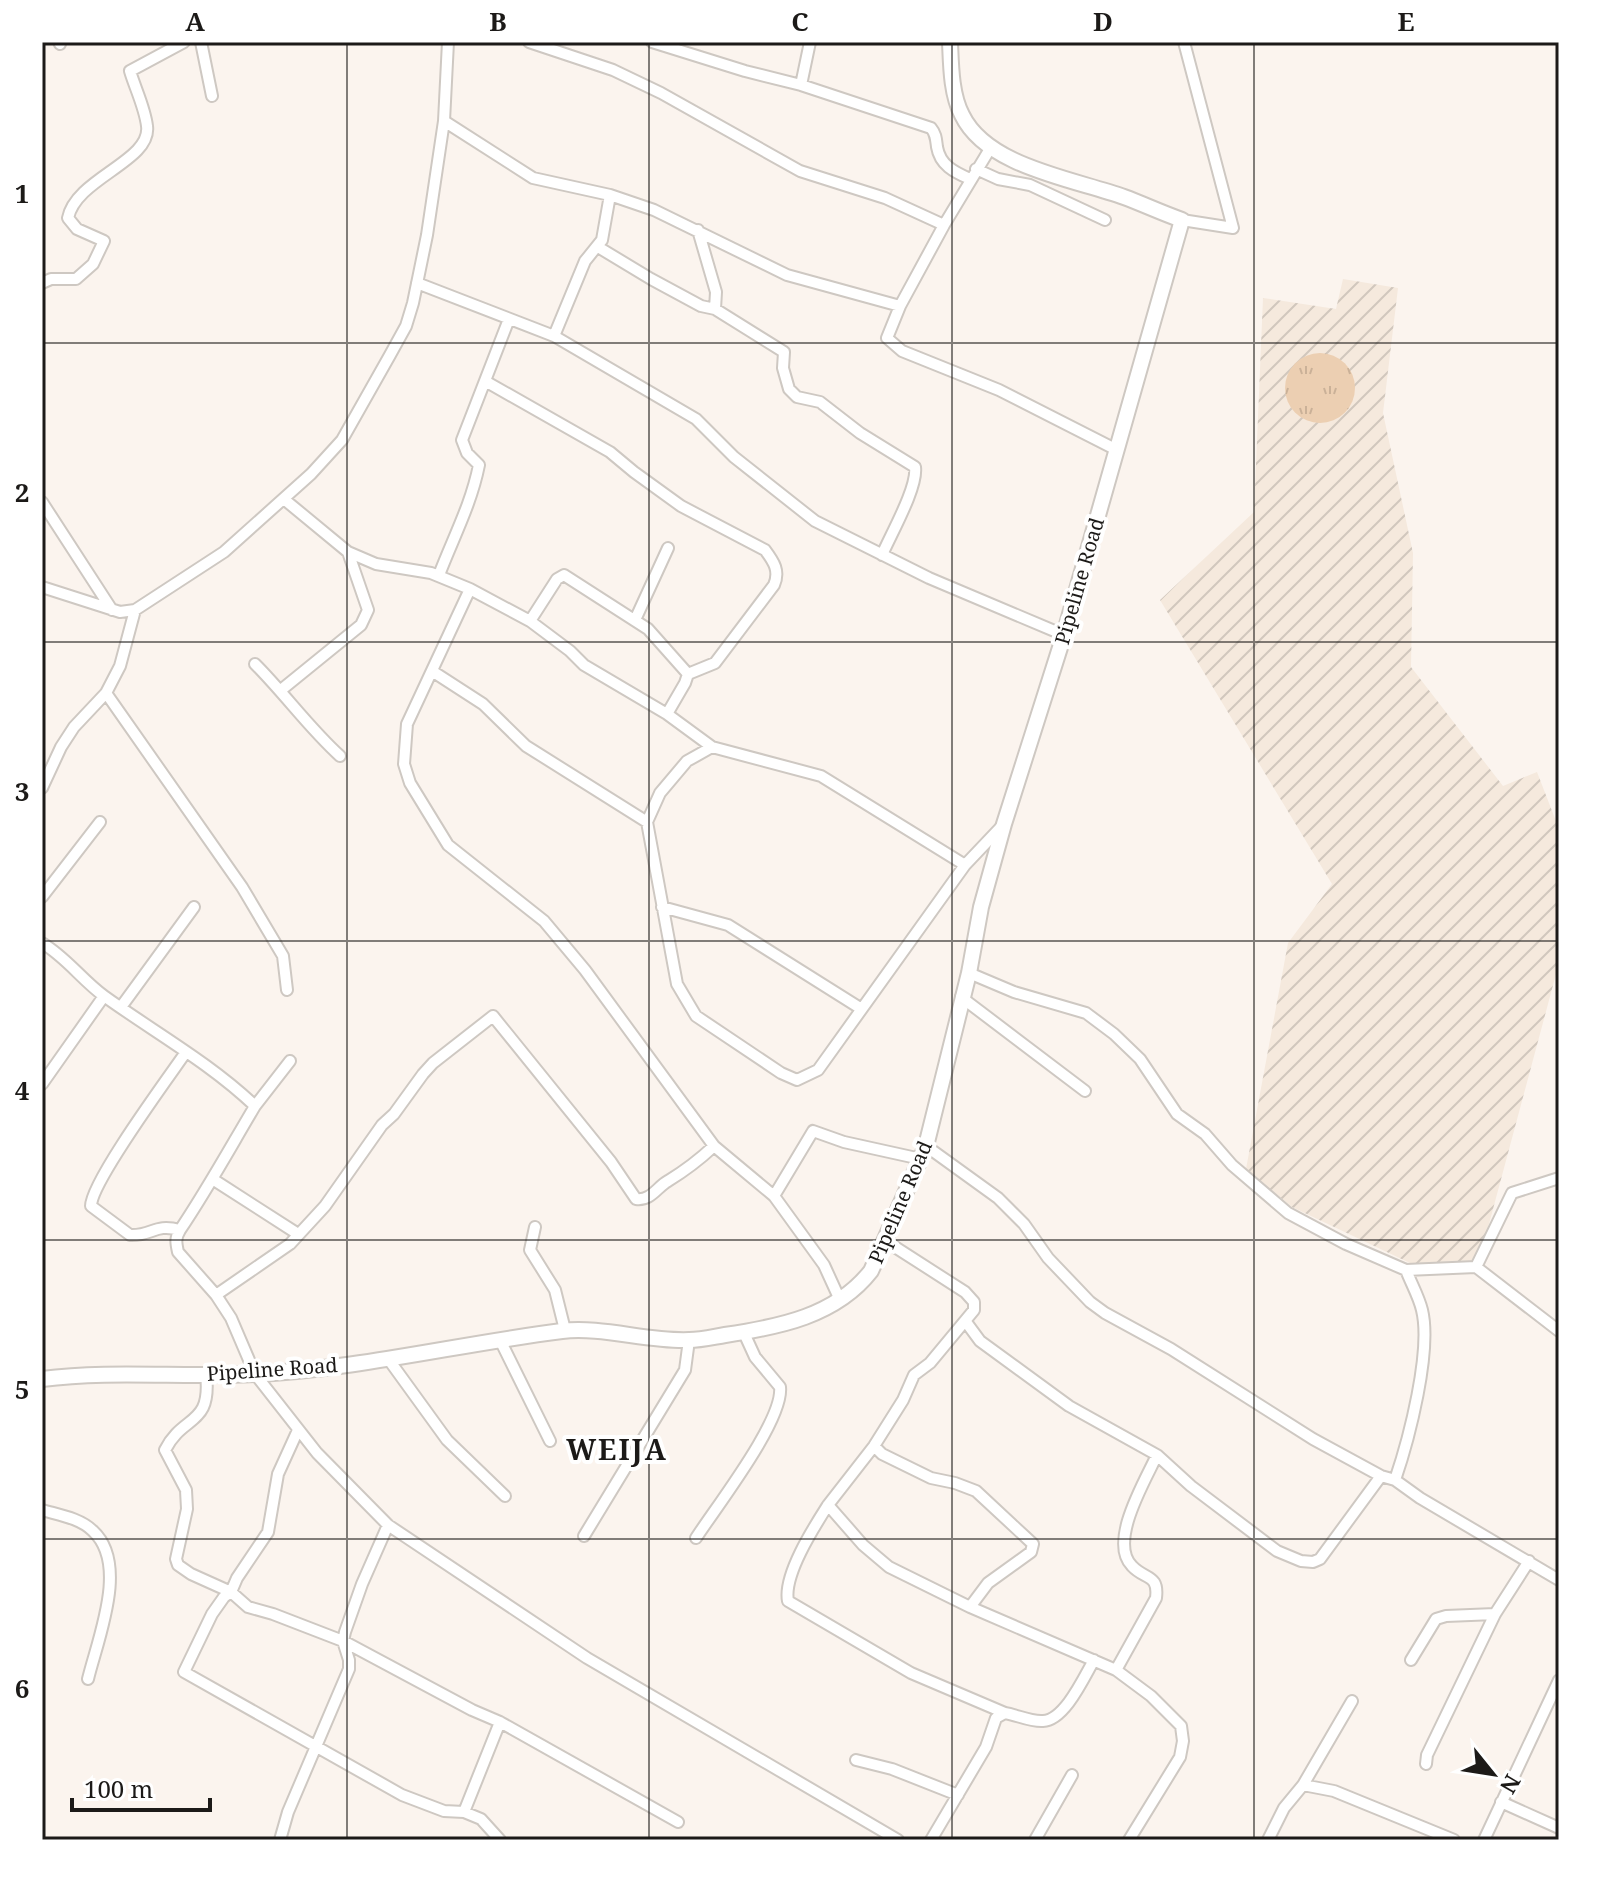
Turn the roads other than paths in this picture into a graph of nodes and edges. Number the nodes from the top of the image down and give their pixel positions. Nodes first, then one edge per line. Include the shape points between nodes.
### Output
1 (184, 42) edge
2 (201, 42) edge
3 (448, 42) edge
4 (529, 42) edge
5 (652, 42) edge
6 (810, 42) edge
7 (950, 42) edge
8 (1184, 42) edge
9 (552, 46) edge
10 (679, 46) edge
11 (801, 85) junction
12 (212, 96) dead end
13 (444, 121) junction
14 (991, 147) junction
15 (973, 174) junction
16 (610, 195) junction
17 (1105, 220) dead end
18 (1182, 220) junction
19 (944, 225) junction
20 (698, 230) junction
21 (598, 247) junction
22 (42, 283) edge
23 (417, 283) junction
24 (900, 306) junction
25 (715, 309) junction
26 (509, 319) junction
27 (554, 336) junction
28 (485, 381) junction
29 (1117, 450) junction
30 (285, 500) junction
31 (42, 502) edge
32 (668, 548) dead end
33 (348, 552) junction
34 (882, 555) junction
35 (439, 575) junction
36 (42, 587) edge
37 (470, 589) junction
38 (112, 610) junction
39 (135, 610) junction
40 (635, 620) junction
41 (530, 621) junction
42 (1064, 635) junction
43 (255, 664) dead end
44 (432, 671) junction
45 (688, 674) junction
46 (281, 690) junction
47 (106, 693) junction
48 (667, 714) junction
49 (712, 747) junction
50 (340, 756) dead end
51 (42, 788) edge
52 (100, 822) dead end
53 (647, 822) junction
54 (1004, 824) junction
55 (965, 865) junction
56 (42, 897) edge
57 (194, 907) dead end
58 (662, 907) junction
59 (42, 943) edge
60 (969, 973) junction
61 (287, 990) dead end
62 (104, 996) junction
63 (961, 997) junction
64 (121, 1007) junction
65 (860, 1008) junction
66 (186, 1052) junction
67 (290, 1061) dead end
68 (42, 1084) edge
69 (1085, 1091) dead end
70 (255, 1106) junction
71 (714, 1146) junction
72 (923, 1152) junction
73 (1559, 1178) edge
74 (214, 1180) junction
75 (774, 1196) junction
76 (535, 1227) dead end
77 (180, 1230) junction
78 (298, 1234) junction
79 (884, 1240) junction
80 (1476, 1267) junction
81 (1406, 1270) junction
82 (216, 1295) junction
83 (840, 1300) junction
84 (966, 1322) junction
85 (565, 1330) junction
86 (1559, 1331) edge
87 (744, 1333) junction
88 (689, 1340) junction
89 (501, 1342) junction
90 (389, 1360) junction
91 (206, 1374) junction
92 (255, 1374) junction
93 (42, 1379) edge
94 (298, 1430) junction
95 (550, 1441) dead end
96 (874, 1446) junction
97 (1157, 1455) junction
98 (1381, 1476) junction
99 (1395, 1480) junction
100 (505, 1496) dead end
101 (828, 1505) junction
102 (42, 1510) edge
103 (388, 1525) junction
104 (584, 1536) dead end
105 (696, 1538) dead end
106 (1529, 1561) junction
107 (1559, 1580) edge
108 (231, 1592) junction
109 (970, 1607) junction
110 (1495, 1614) junction
111 (343, 1641) junction
112 (1094, 1660) junction
113 (1411, 1660) dead end
114 (1116, 1670) junction
115 (88, 1679) dead end
116 (1559, 1680) edge
117 (1352, 1701) dead end
118 (1005, 1713) junction
119 (500, 1722) junction
120 (316, 1748) junction
121 (856, 1760) dead end
122 (1426, 1764) dead end
123 (1072, 1775) dead end
124 (1303, 1785) junction
125 (958, 1795) junction
126 (1501, 1802) junction
127 (464, 1812) junction
128 (678, 1822) dead end
129 (1559, 1828) edge
130 (280, 1840) edge
131 (500, 1840) edge
132 (898, 1840) edge
133 (931, 1840) edge
134 (1035, 1840) edge
135 (1129, 1840) edge
136 (1268, 1840) edge
137 (1454, 1840) edge
138 (1484, 1840) edge

1 - 22 street via 130,71 148,128 142,147 71,206 68,218 77,229 104,241 93,264 76,279
2 - 12 street
3 - 13 street
4 - 9 street
5 - 10 street
6 - 11 street
7 - 14 street via 961,115
8 - 18 street via 1233,228
9 - 19 street via 661,93 800,171 885,198
10 - 11 street
11 - 15 street via 931,128 945,165
13 - 16 street via 533,178
13 - 23 street
14 - 15 street
14 - 18 street via 1017,162
15 - 17 street via 1030,185
15 - 19 street
16 - 20 street
16 - 21 street
18 - 29 street, Pipeline Road
19 - 24 street
20 - 24 street via 787,275
20 - 25 street via 716,292
21 - 25 street
21 - 27 street via 585,261
23 - 26 street
23 - 30 street via 406,326 342,440
24 - 29 street via 887,338 902,351 999,390
25 - 34 street via 784,352 789,389 797,397 820,402 915,467
26 - 27 street
26 - 28 street
27 - 34 street via 696,419 806,515
28 - 35 street via 462,440 479,465 475,488
28 - 45 street via 577,431 681,506 765,550 774,562 774,585 722,655 709,667
29 - 42 street, Pipeline Road
30 - 33 street
30 - 39 street via 224,552
31 - 38 street
32 - 40 street
33 - 35 street via 376,564
33 - 46 street via 368,610 366,618
34 - 42 street
35 - 37 street
36 - 38 street
37 - 41 street
37 - 44 street
38 - 39 street
39 - 47 street via 120,666
40 - 41 street via 564,575
40 - 45 street
41 - 48 street via 584,665
42 - 54 street, Pipeline Road
43 - 46 street
44 - 53 street via 483,704 526,746
44 - 71 street via 407,724 404,764 410,783 448,845 544,921
45 - 48 street
46 - 50 street
47 - 51 street via 68,737
47 - 61 street via 242,887 283,956
48 - 49 street
49 - 53 street via 687,761 660,793
49 - 55 street via 821,776
52 - 56 street
53 - 58 street
54 - 55 street
54 - 60 street, Pipeline Road
55 - 65 street
57 - 64 street
58 - 65 street via 728,925
58 - 65 street via 677,984 696,1016 781,1073 797,1080 818,1070
59 - 62 street
60 - 63 street, Pipeline Road
60 - 81 street via 1086,1013 1140,1059 1177,1114 1205,1134 1260,1191 1323,1232
62 - 64 street
62 - 68 street
63 - 69 street
63 - 72 street, Pipeline Road
64 - 66 street
66 - 70 street
66 - 77 street via 90,1200 130,1235 165,1226
67 - 70 street
70 - 74 street
71 - 75 street
71 - 78 street via 687,1171 643,1200 636,1199 493,1016 433,1063
72 - 75 street via 844,1142 813,1131
72 - 79 street, Pipeline Road
72 - 98 street via 1005,1204 1090,1302
73 - 80 street via 1512,1193
74 - 77 street
74 - 78 street
75 - 83 street via 815,1251
76 - 85 street via 530,1250 555,1290
77 - 82 street via 178,1252
78 - 82 street
79 - 83 street, Pipeline Road via 871,1271
79 - 84 street via 965,1292 974,1302
80 - 81 street
80 - 86 street
81 - 99 street via 1422,1309 1424,1357
82 - 92 street
83 - 87 street, Pipeline Road via 811,1316
84 - 96 street via 914,1375
84 - 97 street via 980,1341 1069,1406
85 - 88 street, Pipeline Road
85 - 89 street, Pipeline Road
87 - 88 street, Pipeline Road
87 - 105 street via 755,1357 780,1387 780,1399 760,1442
88 - 104 street via 685,1370
89 - 90 street, Pipeline Road
89 - 95 street
90 - 92 street, Pipeline Road
90 - 100 street via 447,1440
91 - 92 street, Pipeline Road
91 - 93 street, Pipeline Road
91 - 108 street via 205,1406 165,1450 186,1490 176,1559 191,1574
92 - 94 street
94 - 103 street
94 - 108 street via 273,1490 268,1532
96 - 101 street
96 - 109 street via 931,1478 976,1491 1033,1544 1031,1552 988,1583
97 - 98 street via 1241,1525 1301,1561 1320,1559
97 - 114 street via 1123,1539 1132,1567 1157,1587 1156,1598
98 - 99 street
99 - 106 street
101 - 109 street via 889,1567
101 - 118 street via 799,1556 788,1601 911,1673
102 - 115 street via 92,1529 108,1554 111,1585
103 - 111 street
103 - 132 street via 587,1658
106 - 107 street
106 - 110 street
108 - 111 street via 248,1607
108 - 120 street via 212,1614 184,1672
109 - 112 street
110 - 113 street via 1436,1619
110 - 122 street
111 - 119 street
111 - 120 street via 349,1669
112 - 114 street
112 - 118 street via 1054,1717 1040,1721
114 - 135 street via 1181,1726 1183,1741 1180,1757
116 - 126 street
117 - 124 street
118 - 125 street via 996,1718
119 - 127 street
119 - 128 street
120 - 127 street via 402,1795 444,1811
120 - 130 street
121 - 125 street
123 - 134 street
124 - 136 street
124 - 137 street via 1334,1791
125 - 133 street
126 - 129 street
126 - 138 street
127 - 131 street via 481,1819

